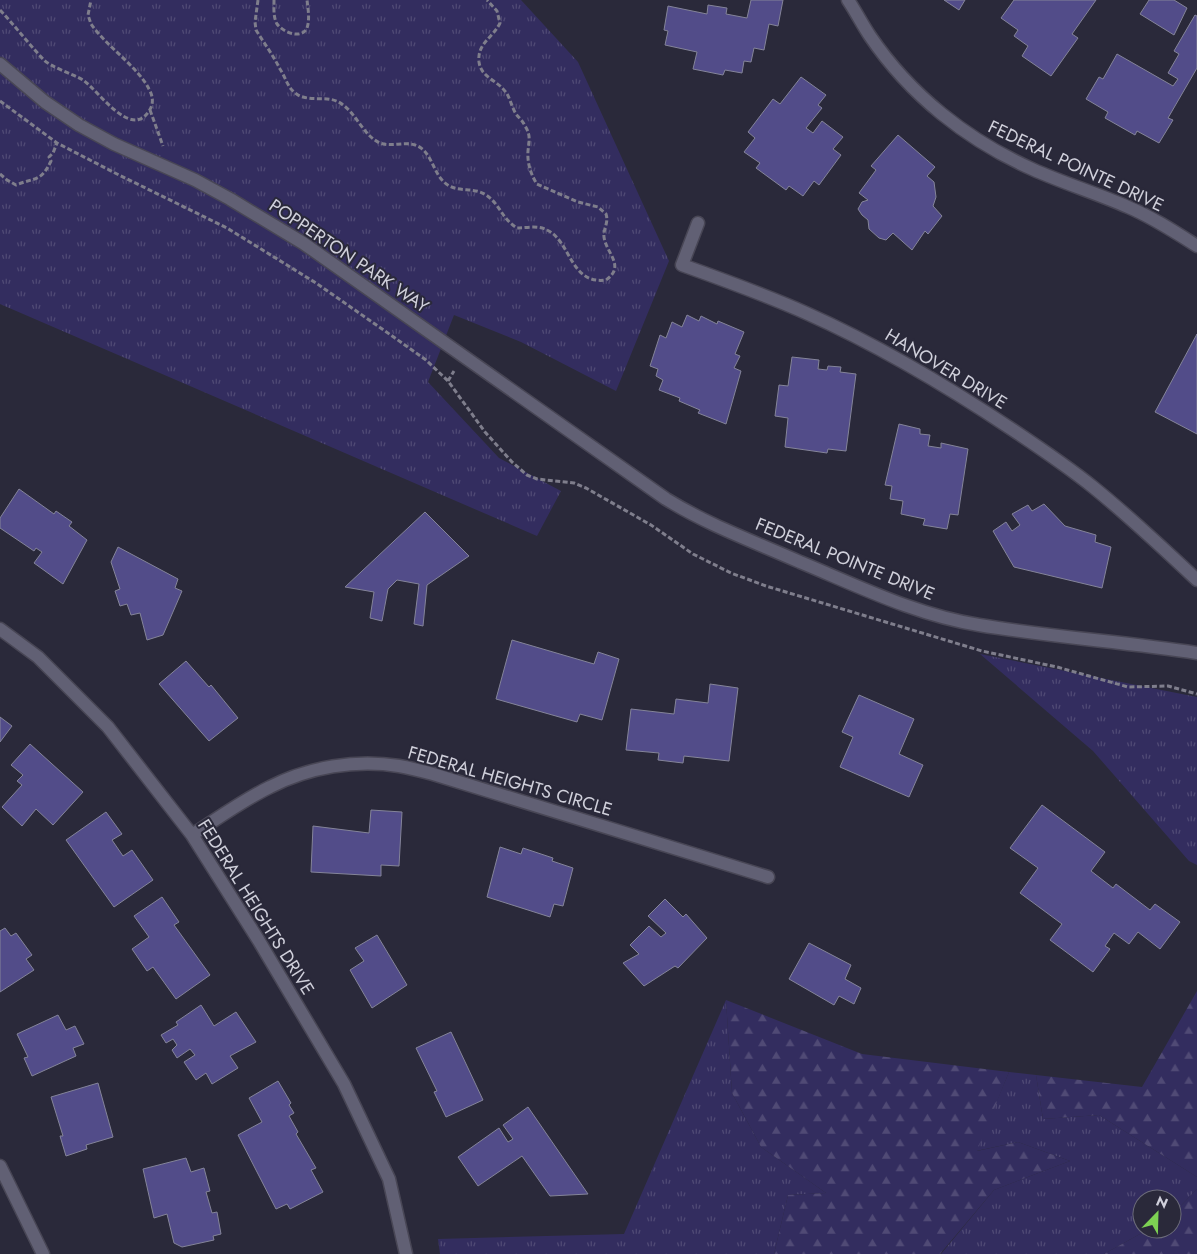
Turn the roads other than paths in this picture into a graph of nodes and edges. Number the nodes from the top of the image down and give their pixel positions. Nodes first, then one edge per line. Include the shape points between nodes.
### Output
1 (848, 0) edge
2 (0, 64) edge
3 (698, 223) dead end
4 (1197, 246) edge
5 (666, 499) joint
6 (1197, 580) edge
7 (0, 629) edge
8 (1197, 653) edge
9 (192, 835) junction
10 (768, 877) dead end
11 (0, 1166) edge
12 (43, 1254) edge
13 (406, 1254) edge

1 - 4 street, FEDERAL POINTE DRIVE via 870,36 910,84 933,107 968,133 1006,157 1134,210
2 - 5 street, POPPERTON PARK WAY via 45,102 79,125 230,198 303,243
3 - 6 street, HANOVER DRIVE via 682,265 806,313 862,340 983,409 1092,486
5 - 8 street, FEDERAL POINTE DRIVE via 758,544 881,596 941,616 978,625
7 - 9 street, FEDERAL HEIGHTS DRIVE via 38,658 108,727
9 - 10 street, FEDERAL HEIGHTS CIRCLE via 269,787 300,774 368,764 400,766
9 - 13 street, FEDERAL HEIGHTS DRIVE via 344,1084 389,1179
11 - 12 street

